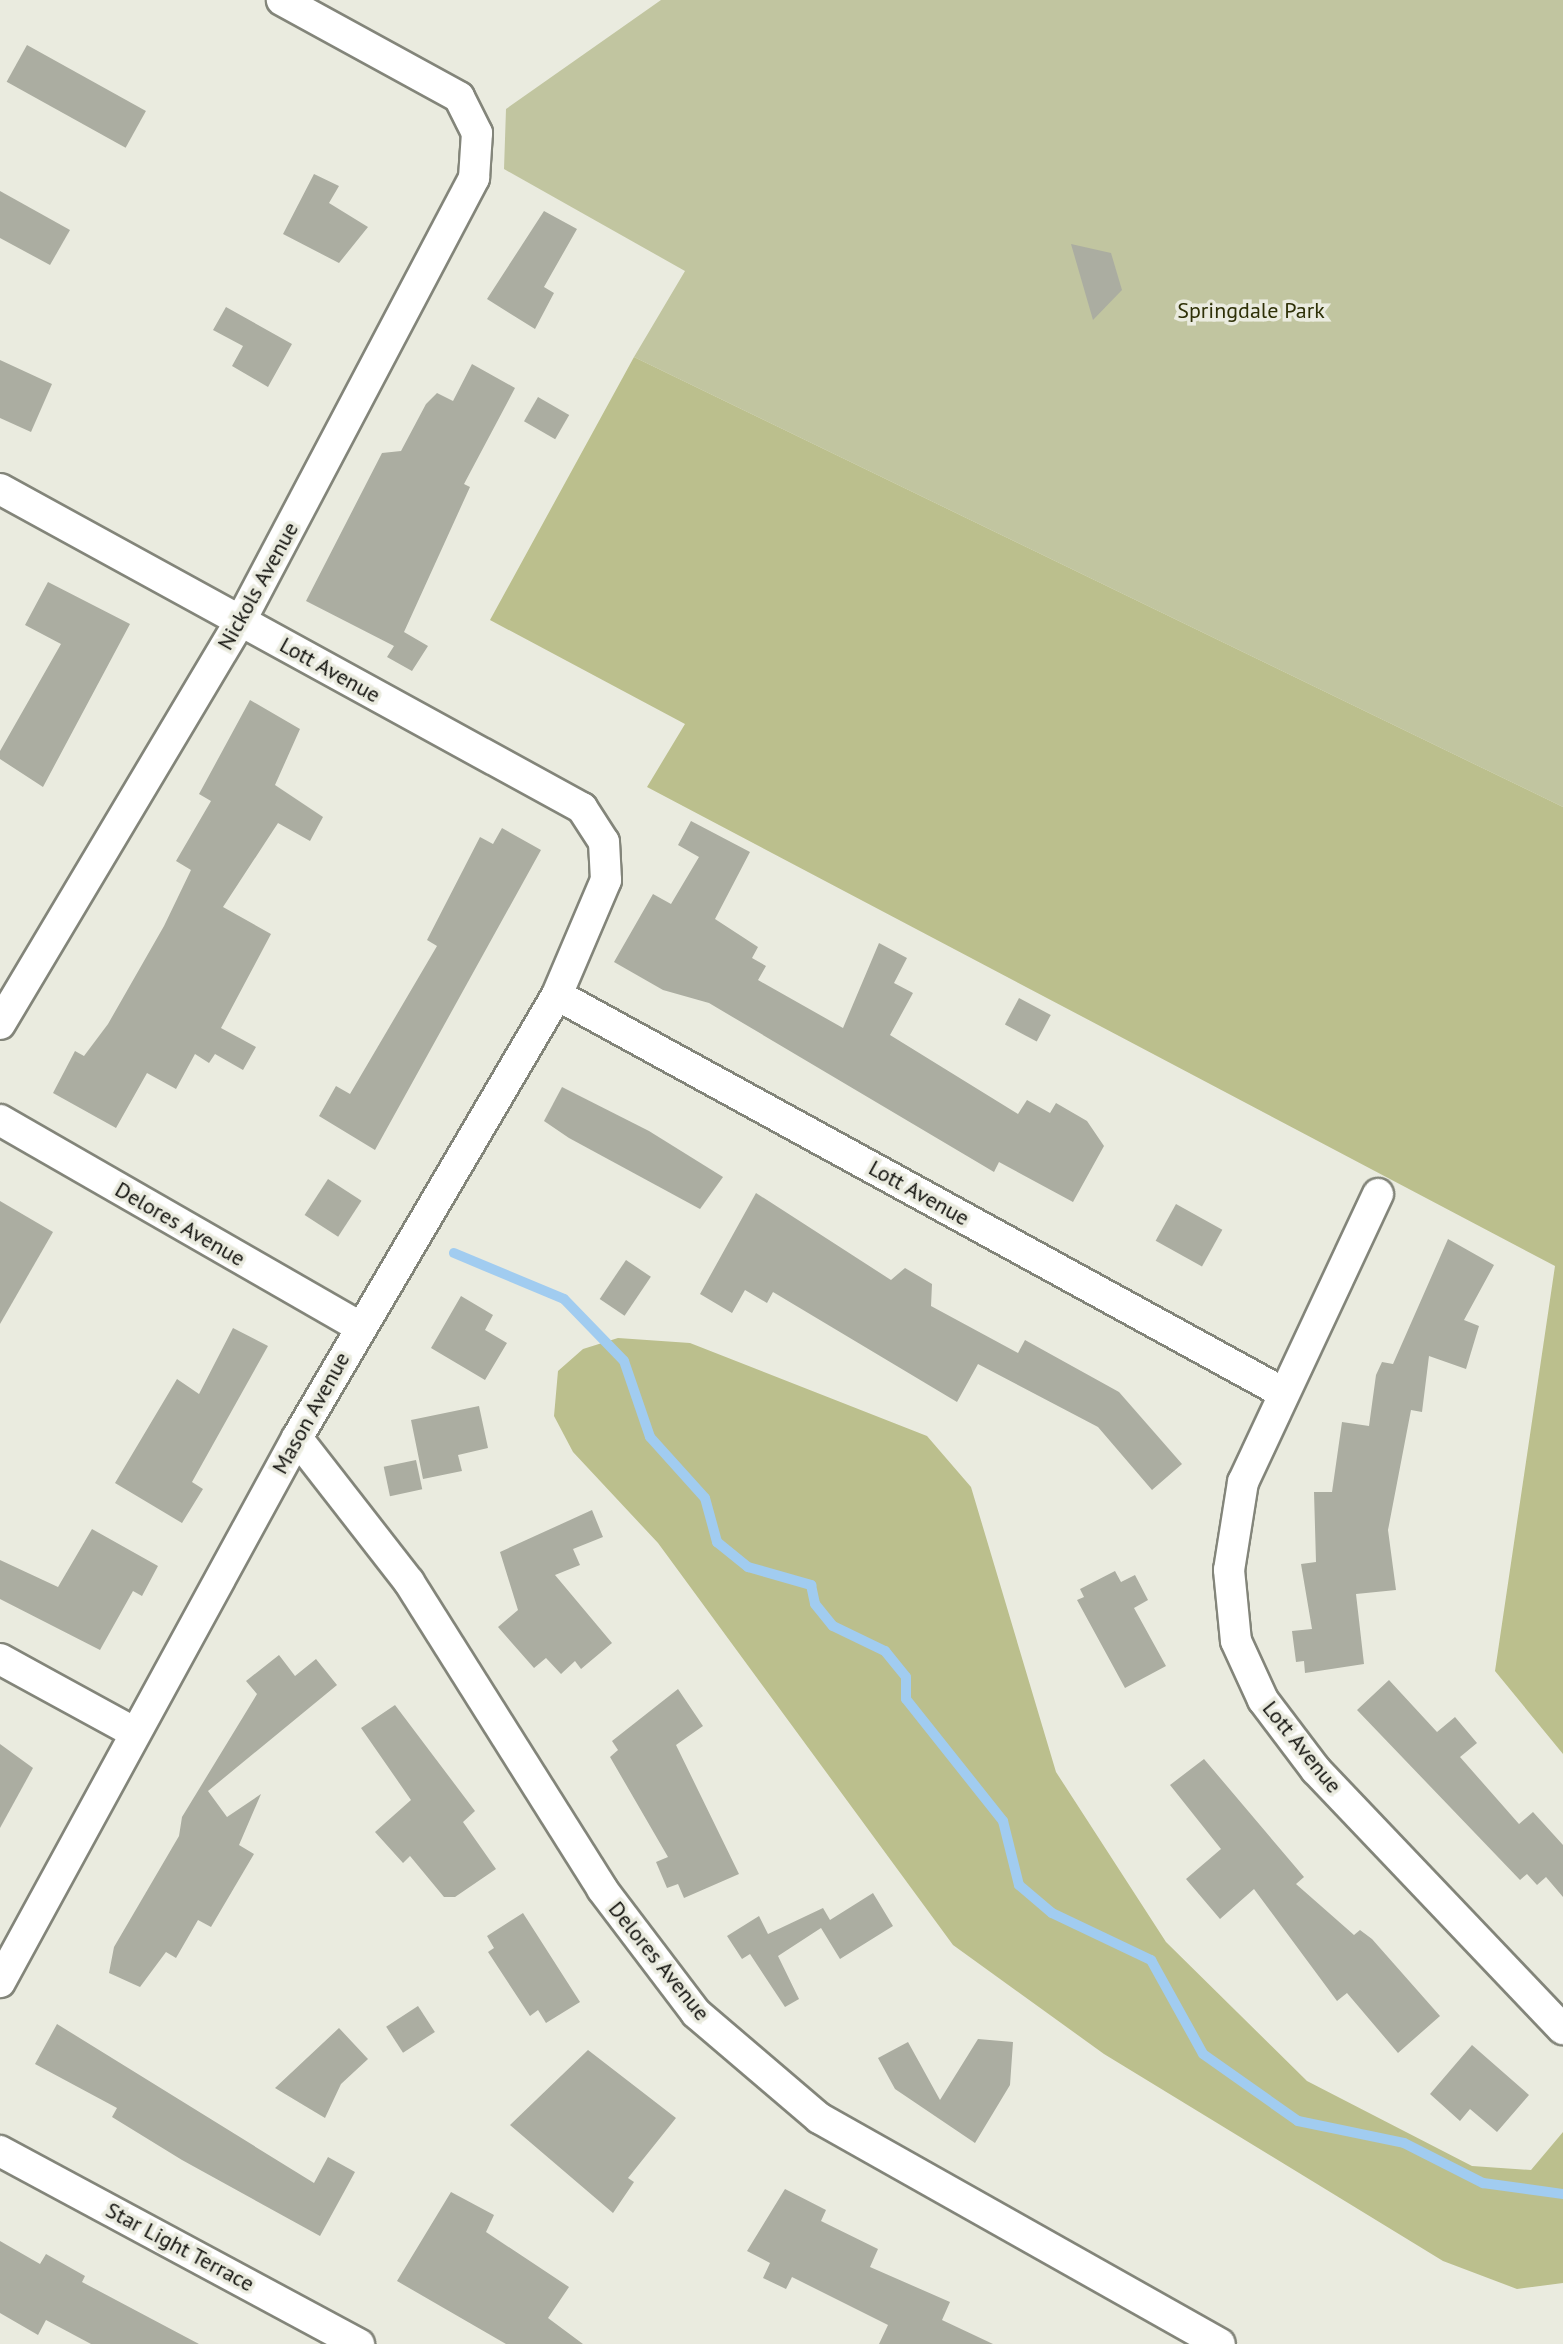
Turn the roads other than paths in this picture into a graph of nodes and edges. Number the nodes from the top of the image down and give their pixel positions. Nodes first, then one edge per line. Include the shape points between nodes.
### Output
1 (282, 0) edge
2 (0, 489) edge
3 (241, 620) junction
4 (604, 842) joint
5 (557, 995) junction
6 (0, 1024) edge
7 (0, 1120) edge
8 (1378, 1194) dead end
9 (360, 1327) junction
10 (1280, 1391) junction
11 (297, 1438) junction
12 (0, 1659) edge
13 (135, 1733) junction
14 (0, 1982) edge
15 (1563, 2029) edge
16 (0, 2151) edge
17 (359, 2344) edge
18 (1220, 2344) edge

1 - 3 street, Nickols Avenue via 439,81 459,97 477,133 474,178
2 - 3 street, Lott Avenue
3 - 4 street, Lott Avenue via 582,808
3 - 6 street, Nickols Avenue
4 - 5 street, Mason Avenue via 606,880
5 - 9 street, Mason Avenue
5 - 10 street, Lott Avenue
7 - 9 street, Delores Avenue
8 - 10 street, Lott Avenue
9 - 11 street, Mason Avenue
10 - 15 street, Lott Avenue via 1243,1482 1229,1570 1236,1641 1263,1700 1316,1770
11 - 13 street, Mason Avenue
11 - 18 street, Delores Avenue via 409,1582 602,1889 696,2013 819,2118
12 - 13 street
13 - 14 street, Mason Avenue
16 - 17 street, Star Light Terrace

